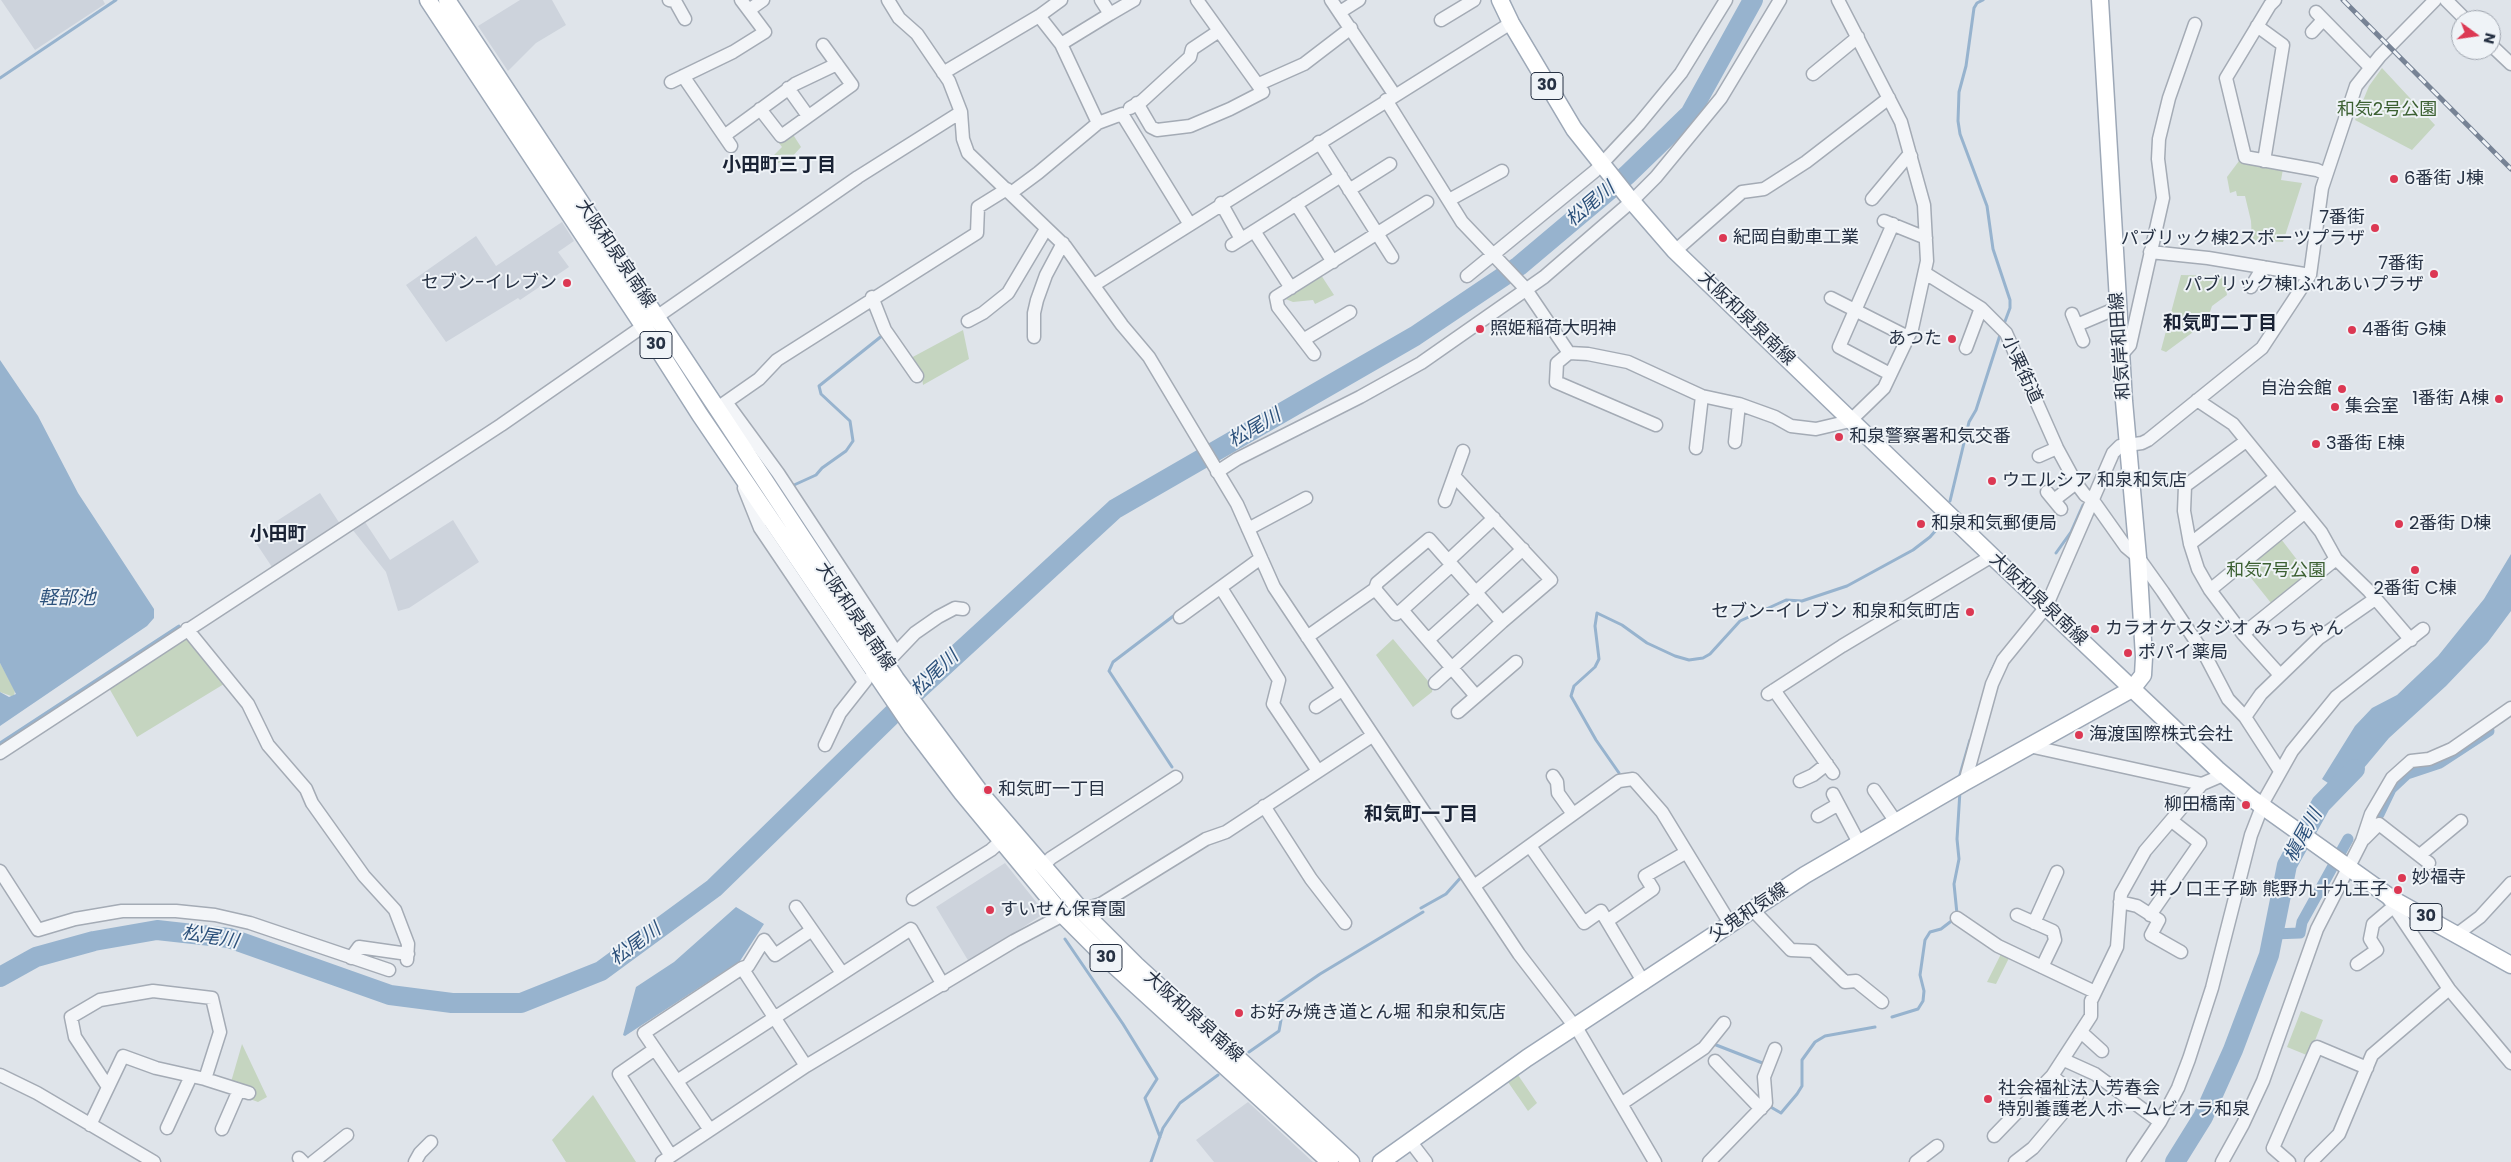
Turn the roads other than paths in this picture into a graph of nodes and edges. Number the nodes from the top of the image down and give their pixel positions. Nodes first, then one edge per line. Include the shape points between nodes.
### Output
1 (763, 0) edge
2 (888, 0) edge
3 (1061, 0) edge
4 (1101, 0) edge
5 (1134, 0) edge
6 (1197, 0) edge
7 (1332, 0) edge
8 (1358, 0) edge
9 (1474, 0) edge
10 (1500, 0) edge
11 (1726, 0) edge
12 (1780, 0) edge
13 (1838, 0) edge
14 (2100, 0) edge
15 (2275, 0) edge
16 (2435, 0) edge
17 (2446, 0) edge
18 (441, 2) edge
19 (665, 2) edge
20 (745, 5) edge
21 (2456, 10) edge
22 (685, 12) dead end
23 (1340, 12) junction
24 (1110, 14) junction
25 (1038, 16) junction
26 (1440, 20) dead end
27 (1511, 23) junction
28 (2195, 24) dead end
29 (2257, 26) junction
30 (1351, 28) junction
31 (1219, 31) junction
32 (2312, 32) dead end
33 (1858, 37) junction
34 (1061, 44) junction
35 (823, 45) dead end
36 (2501, 54) edge
37 (837, 64) junction
38 (2511, 64) edge
39 (2370, 67) junction
40 (942, 73) junction
41 (1813, 74) dead end
42 (684, 76) junction
43 (671, 82) dead end
44 (1259, 84) junction
45 (788, 88) junction
46 (1390, 97) junction
47 (1889, 98) junction
48 (1137, 103) junction
49 (760, 109) junction
50 (960, 112) junction
51 (1122, 114) junction
52 (808, 116) junction
53 (1098, 123) junction
54 (1319, 142) junction
55 (1911, 156) junction
56 (2264, 160) junction
57 (1390, 164) dead end
58 (1602, 166) junction
59 (1502, 171) dead end
60 (2326, 174) junction
61 (1341, 176) junction
62 (1349, 190) junction
63 (1009, 191) junction
64 (1872, 199) dead end
65 (1449, 200) junction
66 (1630, 200) junction
67 (1427, 202) dead end
68 (1221, 203) junction
69 (1296, 204) junction
70 (1189, 224) junction
71 (1046, 228) junction
72 (1254, 231) junction
73 (1377, 234) junction
74 (1926, 238) junction
75 (1063, 243) junction
76 (1675, 251) junction
77 (2150, 252) junction
78 (1495, 255) junction
79 (1392, 257) dead end
80 (1333, 262) junction
81 (2264, 267) junction
82 (1925, 273) junction
83 (2310, 275) junction
84 (1467, 276) dead end
85 (1094, 285) junction
86 (2251, 287) dead end
87 (1291, 288) junction
88 (1526, 289) junction
89 (872, 297) junction
90 (1831, 298) dead end
91 (1981, 308) junction
92 (1855, 310) junction
93 (2119, 310) junction
94 (1350, 312) dead end
95 (657, 315) junction
96 (968, 321) dead end
97 (644, 327) junction
98 (1034, 337) dead end
99 (1908, 337) junction
100 (1303, 340) junction
101 (2083, 340) dead end
102 (1966, 348) dead end
103 (1569, 353) junction
104 (1314, 354) dead end
105 (2122, 354) junction
106 (1890, 374) junction
107 (917, 376) dead end
108 (1702, 396) junction
109 (2197, 400) junction
110 (1739, 404) junction
111 (721, 406) junction
112 (1850, 421) junction
113 (1656, 425) dead end
114 (2246, 441) junction
115 (1735, 442) dead end
116 (2130, 445) junction
117 (1696, 448) dead end
118 (2057, 448) junction
119 (1463, 451) dead end
120 (2039, 456) dead end
121 (736, 469) junction
122 (1216, 471) junction
123 (1454, 476) junction
124 (2276, 477) junction
125 (2076, 483) junction
126 (1306, 498) dead end
127 (2092, 499) junction
128 (2054, 500) dead end
129 (1445, 501) dead end
130 (2304, 513) junction
131 (1494, 518) junction
132 (1248, 529) junction
133 (2190, 544) junction
134 (1523, 549) junction
135 (1992, 556) junction
136 (2138, 557) junction
137 (1261, 558) junction
138 (2336, 558) junction
139 (1450, 563) junction
140 (1220, 588) junction
141 (1375, 589) junction
142 (2210, 590) junction
143 (1477, 593) junction
144 (2375, 599) junction
145 (2046, 607) junction
146 (963, 609) dead end
147 (1402, 610) junction
148 (1180, 618) dead end
149 (1502, 622) junction
150 (187, 629) junction
151 (2423, 629) dead end
152 (2243, 634) junction
153 (1307, 637) junction
154 (1428, 640) junction
155 (2411, 640) junction
156 (1516, 662) dead end
157 (1452, 667) junction
158 (2280, 675) junction
159 (1435, 683) dead end
160 (891, 684) junction
161 (2132, 689) junction
162 (1342, 690) junction
163 (1476, 696) junction
164 (1316, 707) dead end
165 (2511, 708) edge
166 (1458, 712) dead end
167 (2246, 717) junction
168 (917, 721) junction
169 (1372, 736) junction
170 (825, 745) dead end
171 (2029, 746) junction
172 (0, 753) edge
173 (1318, 771) junction
174 (2280, 771) junction
175 (2223, 775) junction
176 (1176, 776) dead end
177 (1553, 776) dead end
178 (1800, 781) dead end
179 (1965, 782) junction
180 (2202, 784) junction
181 (1874, 790) dead end
182 (1264, 806) junction
183 (2264, 808) junction
184 (1573, 814) junction
185 (1818, 816) dead end
186 (2172, 821) junction
187 (2461, 821) dead end
188 (1896, 822) junction
189 (1001, 841) junction
190 (2362, 841) junction
191 (1859, 843) junction
192 (1530, 846) junction
193 (1685, 853) junction
194 (2346, 865) junction
195 (1043, 866) junction
196 (0, 871) edge
197 (2050, 876) dead end
198 (2511, 884) edge
199 (1474, 886) junction
200 (2385, 893) junction
201 (922, 899) dead end
202 (2120, 902) junction
203 (2393, 907) junction
204 (796, 908) dead end
205 (1752, 909) junction
206 (1082, 911) junction
207 (2150, 914) junction
208 (1063, 915) junction
209 (2017, 915) dead end
210 (1957, 918) dead end
211 (1607, 921) junction
212 (1345, 922) dead end
213 (2034, 923) junction
214 (1731, 925) junction
215 (812, 930) junction
216 (2456, 935) junction
217 (2177, 945) dead end
218 (351, 958) junction
219 (2356, 964) dead end
220 (2511, 965) edge
221 (2042, 967) junction
222 (742, 968) junction
223 (388, 970) dead end
224 (842, 973) junction
225 (1644, 983) junction
226 (943, 985) junction
227 (2448, 989) junction
228 (2095, 992) junction
229 (1882, 1002) dead end
230 (774, 1017) junction
231 (1724, 1023) dead end
232 (1575, 1028) junction
233 (2081, 1032) junction
234 (655, 1049) junction
235 (1775, 1049) dead end
236 (2102, 1051) dead end
237 (169, 1057) dead end
238 (2064, 1060) junction
239 (1715, 1061) dead end
240 (2511, 1063) edge
241 (806, 1066) junction
242 (2367, 1068) junction
243 (164, 1070) junction
244 (0, 1075) edge
245 (191, 1076) junction
246 (2052, 1076) junction
247 (205, 1079) junction
248 (677, 1081) junction
249 (108, 1086) junction
250 (1621, 1104) junction
251 (1760, 1109) junction
252 (2160, 1122) junction
253 (90, 1124) junction
254 (167, 1128) dead end
255 (222, 1129) dead end
256 (710, 1130) junction
257 (1994, 1136) dead end
258 (339, 1137) dead end
259 (1410, 1141) junction
260 (431, 1142) dead end
261 (1937, 1146) dead end
262 (666, 1159) edge
263 (154, 1162) edge
264 (313, 1162) edge
265 (415, 1162) edge
266 (1330, 1162) edge
267 (1352, 1162) edge
268 (1381, 1162) edge
269 (1426, 1162) edge
270 (1655, 1162) edge
271 (1709, 1162) edge
272 (1916, 1162) edge
273 (2015, 1162) edge
274 (2133, 1162) edge
275 (2222, 1162) edge
276 (2288, 1162) edge
277 (2311, 1162) edge

1 - 20 street
2 - 40 street via 900,18 917,34
3 - 25 street
4 - 24 street
5 - 24 street
6 - 31 street
7 - 23 street
8 - 23 street
9 - 26 street
10 - 27 main road, 大阪和泉泉南線 / 30
11 - 58 street via 1681,73
12 - 66 street via 1721,98 1656,177
13 - 33 street
14 - 93 main road, 和気岸和田線
15 - 29 street
16 - 39 street
17 - 21 street
18 - 95 main road, 大阪和泉泉南線 / 30
18 - 97 main road, 大阪和泉泉南線 / 30
19 - 22 street via 675,1
20 - 42 street via 765,32 743,53
23 - 30 street
24 - 34 street
25 - 34 street
25 - 40 street
27 - 46 street
27 - 58 main road, 大阪和泉泉南線 / 30 via 1569,121
28 - 77 street via 2169,98 2159,139 2163,198
29 - 56 street via 2283,45
29 - 56 street via 2226,78 2245,157
30 - 44 street via 1304,64
30 - 46 street
31 - 44 street
31 - 48 street via 1192,48 1190,58
32 - 39 street via 2320,16
33 - 41 street
33 - 47 street
34 - 53 street
35 - 37 street
36 - 38 street
37 - 45 street
37 - 52 street via 852,85
39 - 60 street via 2356,86
40 - 50 street via 949,81
42 - 43 street
42 - 49 street via 728,141
44 - 48 street via 1263,92 1190,126 1157,130
45 - 49 street
45 - 52 street
46 - 54 street
46 - 65 street
47 - 55 street via 1901,122
47 - 76 street via 1806,162 1764,189 1742,192
48 - 51 street
49 - 52 street via 781,136
50 - 63 street via 962,138 968,153
50 - 95 street via 858,177
51 - 53 street
51 - 70 street
53 - 63 street via 1038,173
54 - 61 street
54 - 68 street
55 - 64 street
55 - 74 street via 1924,205
56 - 60 street
57 - 62 street
58 - 66 main road, 大阪和泉泉南線 / 30
58 - 78 street
59 - 65 street
60 - 83 street
61 - 62 street
61 - 69 street
62 - 73 street
63 - 71 street
63 - 89 street via 978,207 977,233
65 - 78 street via 1475,238
66 - 76 main road, 大阪和泉泉南線 / 30
66 - 88 street
67 - 73 street
68 - 70 street
68 - 72 street via 1237,242
69 - 72 street
69 - 80 street
70 - 85 street
71 - 75 street
71 - 96 street via 1013,275 1008,293 986,317
72 - 87 street
73 - 79 street
73 - 80 street
74 - 82 street
74 - 92 street via 1888,223
75 - 85 street
75 - 98 street via 1037,300
76 - 112 main road, 大阪和泉泉南線 / 30
77 - 81 street
77 - 105 street via 2130,345
78 - 84 street
78 - 88 street
80 - 87 street
81 - 83 street
81 - 86 street
82 - 91 street, 小栗街道
82 - 99 street
83 - 109 street via 2262,348
85 - 122 street via 1150,357
87 - 100 street via 1276,298 1278,308
88 - 103 street
88 - 122 street via 1420,364
89 - 107 street via 885,330
89 - 111 street via 777,360 759,379
90 - 92 street
91 - 102 street
91 - 118 street, 小栗街道 via 2006,334
92 - 99 street
92 - 106 street via 1839,347
93 - 101 street via 2075,320
93 - 105 main road, 和気岸和田線
94 - 100 street
95 - 97 street
95 - 111 main road, 大阪和泉泉南線 / 30
97 - 121 main road, 大阪和泉泉南線 / 30
97 - 150 street via 501,425
99 - 106 street
100 - 104 street
103 - 108 street via 1628,362
103 - 113 street via 1557,363 1556,382 1576,396 1625,417
105 - 116 main road, 和気岸和田線
106 - 112 street via 1884,388
108 - 110 street
108 - 117 street
109 - 114 street via 2233,424
109 - 116 street via 2148,440
110 - 112 street via 1804,429
110 - 115 street
111 - 146 street via 778,473 895,654 915,633 938,617 955,608
111 - 160 main road, 大阪和泉泉南線 / 30
112 - 135 main road, 大阪和泉泉南線 / 30
114 - 124 street
114 - 133 street via 2186,486 2184,511
116 - 127 street via 2120,446 2113,453
116 - 136 main road, 和気岸和田線
118 - 120 street
118 - 125 street, 小栗街道
119 - 123 street
121 - 160 main road, 大阪和泉泉南線 / 30
121 - 170 street via 760,528 865,681 840,713
122 - 132 street
123 - 129 street
123 - 131 street
124 - 130 street
124 - 133 street
125 - 127 street, 小栗街道
125 - 128 street
126 - 132 street
127 - 136 street, 小栗街道 via 2126,546
127 - 145 street
130 - 138 street via 2321,532
130 - 142 street
131 - 134 street
131 - 139 street
132 - 137 street
133 - 142 street via 2198,569
134 - 143 street
134 - 149 street via 1551,580
135 - 145 main road, 大阪和泉泉南線 / 30
135 - 178 street via 1771,692 1798,733 1830,768
136 - 161 main road, 和気岸和田線 via 2144,657 2142,675
136 - 167 street, 小栗街道 via 2205,655 2228,699
137 - 140 street
137 - 153 street via 1274,587
138 - 144 street
138 - 152 street
139 - 141 street via 1429,539 1376,583
139 - 143 street
139 - 147 street
140 - 148 street via 1194,614
140 - 173 street via 1279,680 1274,704
141 - 147 street via 1396,614
141 - 153 street
142 - 152 street
143 - 149 street
143 - 154 street
144 - 155 street
144 - 158 street via 2319,638
145 - 161 main road, 大阪和泉泉南線 / 30
145 - 179 street via 2003,660 1995,676
147 - 154 street
149 - 157 street
150 - 172 street
150 - 218 street via 248,704 268,745 306,789 312,803 364,876 395,910 408,944 407,957 359,947
151 - 155 street
152 - 158 street
153 - 162 street
154 - 157 street
155 - 174 street via 2336,697
156 - 163 street
157 - 159 street
157 - 163 street
158 - 167 street via 2260,694
160 - 168 main road, 大阪和泉泉南線 / 30
161 - 171 main road, 父鬼和気線
161 - 175 main road, 大阪和泉泉南線 / 30
162 - 164 street
162 - 169 street
163 - 166 street
165 - 190 street via 2452,749 2430,759 2411,761 2392,778 2371,814
167 - 174 street, 小栗街道
168 - 189 main road, 大阪和泉泉南線 / 30
168 - 195 main road, 大阪和泉泉南線 / 30
169 - 173 street
169 - 199 street
171 - 179 main road, 父鬼和気線
171 - 180 street
173 - 182 street
174 - 183 street
175 - 180 street
175 - 183 main road, 大阪和泉泉南線 / 30
176 - 195 street
177 - 184 street via 1558,793
179 - 188 main road, 父鬼和気線
180 - 186 street
181 - 188 street
182 - 206 street via 1226,832 1206,839 1114,896
182 - 212 street via 1311,879
183 - 194 main road, 大阪和泉泉南線 / 30
183 - 252 street via 2251,835 2204,1018 2178,1088
184 - 192 street
184 - 193 street via 1619,781 1633,779 1662,812
185 - 191 street via 1835,800
186 - 202 street via 2145,851 2121,894
186 - 207 street via 2200,843
187 - 190 street via 2424,859 2379,824
188 - 191 main road, 父鬼和気線
189 - 201 street via 962,875
189 - 208 main road, 大阪和泉泉南線 / 30
190 - 194 street
191 - 205 main road, 父鬼和気線
192 - 199 street
192 - 211 street via 1584,922 1601,911
193 - 211 street via 1645,876 1653,889
193 - 214 street
194 - 200 main road, 大阪和泉泉南線 / 30
194 - 275 street via 2318,929 2263,1082
195 - 206 main road, 大阪和泉泉南線 / 30
196 - 218 street via 38,930 75,919 122,911 176,911 250,923
197 - 213 street
198 - 216 street via 2480,917
199 - 232 street via 1519,954
200 - 203 street
200 - 216 main road, 大阪和泉泉南線 / 30
202 - 207 street via 2137,906
202 - 228 street via 2117,947
203 - 219 street via 2373,924 2370,939 2377,950
203 - 227 street
204 - 215 street
205 - 214 main road, 父鬼和気線
205 - 229 street via 1791,950 1813,951 1846,982 1856,982
206 - 208 street
206 - 267 main road, 大阪和泉泉南線 / 30 via 1136,965
207 - 217 street via 2159,920 2151,935
208 - 226 street
208 - 266 main road, 大阪和泉泉南線 / 30
209 - 213 street
210 - 221 street via 1978,938
211 - 225 street
213 - 221 street via 2053,931 2055,936
214 - 225 main road, 父鬼和気線
215 - 222 street via 775,955 764,940 748,966
215 - 224 street
216 - 220 main road, 大阪和泉泉南線 / 30
218 - 223 street
221 - 228 street
222 - 230 street
222 - 234 street via 644,1033
224 - 226 street via 910,929
224 - 230 street
225 - 232 main road, 父鬼和気線
226 - 241 street
227 - 240 street
227 - 242 street via 2372,1055
228 - 233 street via 2090,1016
230 - 241 street
230 - 248 street
231 - 250 street via 1704,1048
232 - 250 street
232 - 259 main road, 父鬼和気線
233 - 236 street
233 - 238 street
234 - 248 street
234 - 262 street via 619,1074
235 - 251 street via 1764,1077 1766,1103
237 - 243 street
238 - 246 street
238 - 252 street via 2095,1074
239 - 251 street
241 - 256 street
242 - 276 street via 2317,1047 2273,1148
242 - 277 street via 2339,1134
243 - 245 street
243 - 249 street via 123,1056
244 - 253 street
245 - 247 street
245 - 254 street
246 - 257 street
246 - 273 street via 2077,1096 2033,1148
247 - 249 street via 220,1032 212,998 154,991 100,1000 71,1017 75,1037
247 - 255 street via 244,1091
248 - 256 street
249 - 253 street
250 - 270 street
251 - 271 street
252 - 274 street
253 - 263 street
256 - 262 street
258 - 264 street
259 - 268 main road, 父鬼和気線
259 - 269 street
260 - 265 street
261 - 272 street

